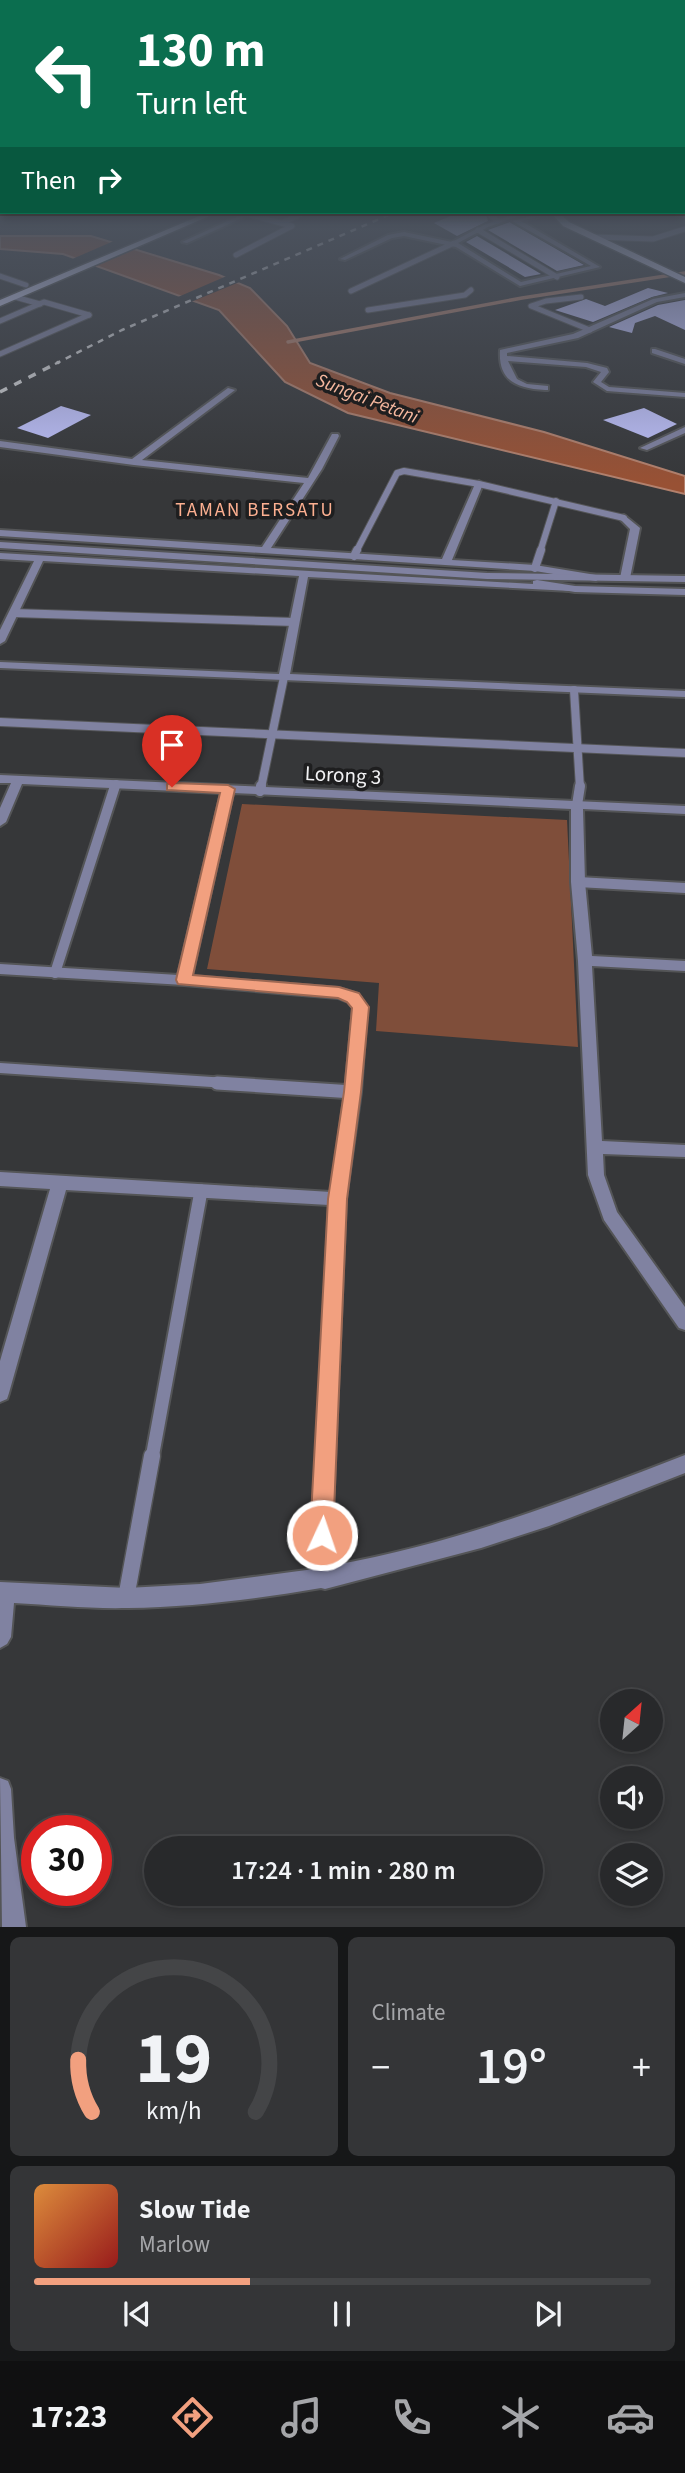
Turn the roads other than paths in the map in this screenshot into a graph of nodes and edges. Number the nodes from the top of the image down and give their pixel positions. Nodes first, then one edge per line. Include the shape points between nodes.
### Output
1 (40, 304) edge
2 (51, 304) edge
3 (414, 304) edge
4 (537, 304) edge
5 (646, 304) edge
6 (368, 310) dead end
7 (0, 321) edge
8 (590, 330) junction
9 (655, 351) dead end
10 (0, 354) edge
11 (505, 358) junction
12 (685, 362) edge
13 (545, 388) dead end
14 (231, 390) dead end
15 (685, 395) edge
16 (685, 430) edge
17 (334, 436) dead end
18 (0, 444) edge
19 (644, 448) dead end
20 (134, 462) junction
21 (310, 481) junction
22 (479, 484) junction
23 (556, 501) junction
24 (624, 518) joint
25 (0, 533) edge
26 (0, 545) edge
27 (264, 551) junction
28 (0, 556) edge
29 (354, 556) junction
30 (40, 558) junction
31 (446, 562) junction
32 (535, 568) junction
33 (304, 574) junction
34 (487, 576) junction
35 (596, 578) junction
36 (625, 578) junction
37 (685, 579) edge
38 (575, 589) junction
39 (685, 592) edge
40 (14, 613) junction
41 (295, 622) junction
42 (0, 641) edge
43 (0, 665) edge
44 (284, 677) junction
45 (574, 690) junction
46 (685, 694) edge
47 (0, 722) edge
48 (271, 733) junction
49 (575, 748) junction
50 (685, 754) edge
51 (0, 779) edge
52 (18, 780) junction
53 (116, 784) junction
54 (228, 789) junction
55 (260, 791) junction
56 (577, 805) junction
57 (685, 810) edge
58 (0, 822) edge
59 (578, 882) junction
60 (685, 888) edge
61 (585, 961) junction
62 (685, 966) edge
63 (0, 969) edge
64 (55, 973) junction
65 (184, 980) junction
66 (0, 1068) edge
67 (353, 1092) junction
68 (595, 1147) junction
69 (685, 1151) edge
70 (0, 1179) edge
71 (60, 1183) junction
72 (201, 1191) junction
73 (338, 1199) junction
74 (685, 1322) edge
75 (0, 1393) edge
76 (685, 1464) edge
77 (325, 1579) junction
78 (2, 1592) edge
79 (125, 1598) junction
80 (0, 1637) edge
81 (0, 1789) edge
82 (14, 1927) edge

1 - 7 lane
2 - 10 lane via 89,315
3 - 6 lane
4 - 8 lane via 531,306
5 - 8 street
8 - 11 street via 505,350
9 - 12 street
11 - 13 street via 512,381
11 - 15 street via 604,369 597,382 607,389
14 - 20 street
16 - 19 street
17 - 21 street
18 - 20 street
20 - 21 street
21 - 27 street
22 - 23 lane
22 - 29 lane via 413,470 397,473
22 - 31 street
23 - 24 lane
23 - 32 lane
24 - 36 street via 635,528
25 - 27 street
26 - 34 street
27 - 29 street
28 - 30 street
29 - 31 street
30 - 33 street
30 - 40 street
31 - 32 street
32 - 35 street
33 - 38 street
33 - 41 street
34 - 35 street
34 - 38 street
35 - 36 street
36 - 37 street
38 - 39 street
40 - 41 lane
40 - 42 street
41 - 44 street
43 - 44 street
44 - 45 street
44 - 48 lane
45 - 46 street
45 - 49 lane
47 - 48 lane
48 - 49 lane
48 - 55 lane
49 - 50 lane
49 - 56 lane
51 - 52 street, Lorong 3
52 - 53 street, Lorong 3
52 - 58 street
53 - 54 street, Lorong 3
53 - 64 lane
54 - 55 street, Lorong 3
54 - 65 street
55 - 56 street, Lorong 3
56 - 57 street, Lorong 3
56 - 59 street
59 - 60 lane
59 - 61 street
61 - 62 street
61 - 68 street
63 - 64 street
64 - 65 street
65 - 67 street via 353,998 360,1007
66 - 67 lane
67 - 73 street
68 - 69 street
68 - 74 street via 596,1175 610,1215
70 - 71 street
71 - 72 street
71 - 75 street
72 - 73 street
72 - 79 lane
73 - 77 street via 322,1535
76 - 77 street via 586,1504 417,1558
77 - 79 street
78 - 79 street
78 - 80 street
81 - 82 street

